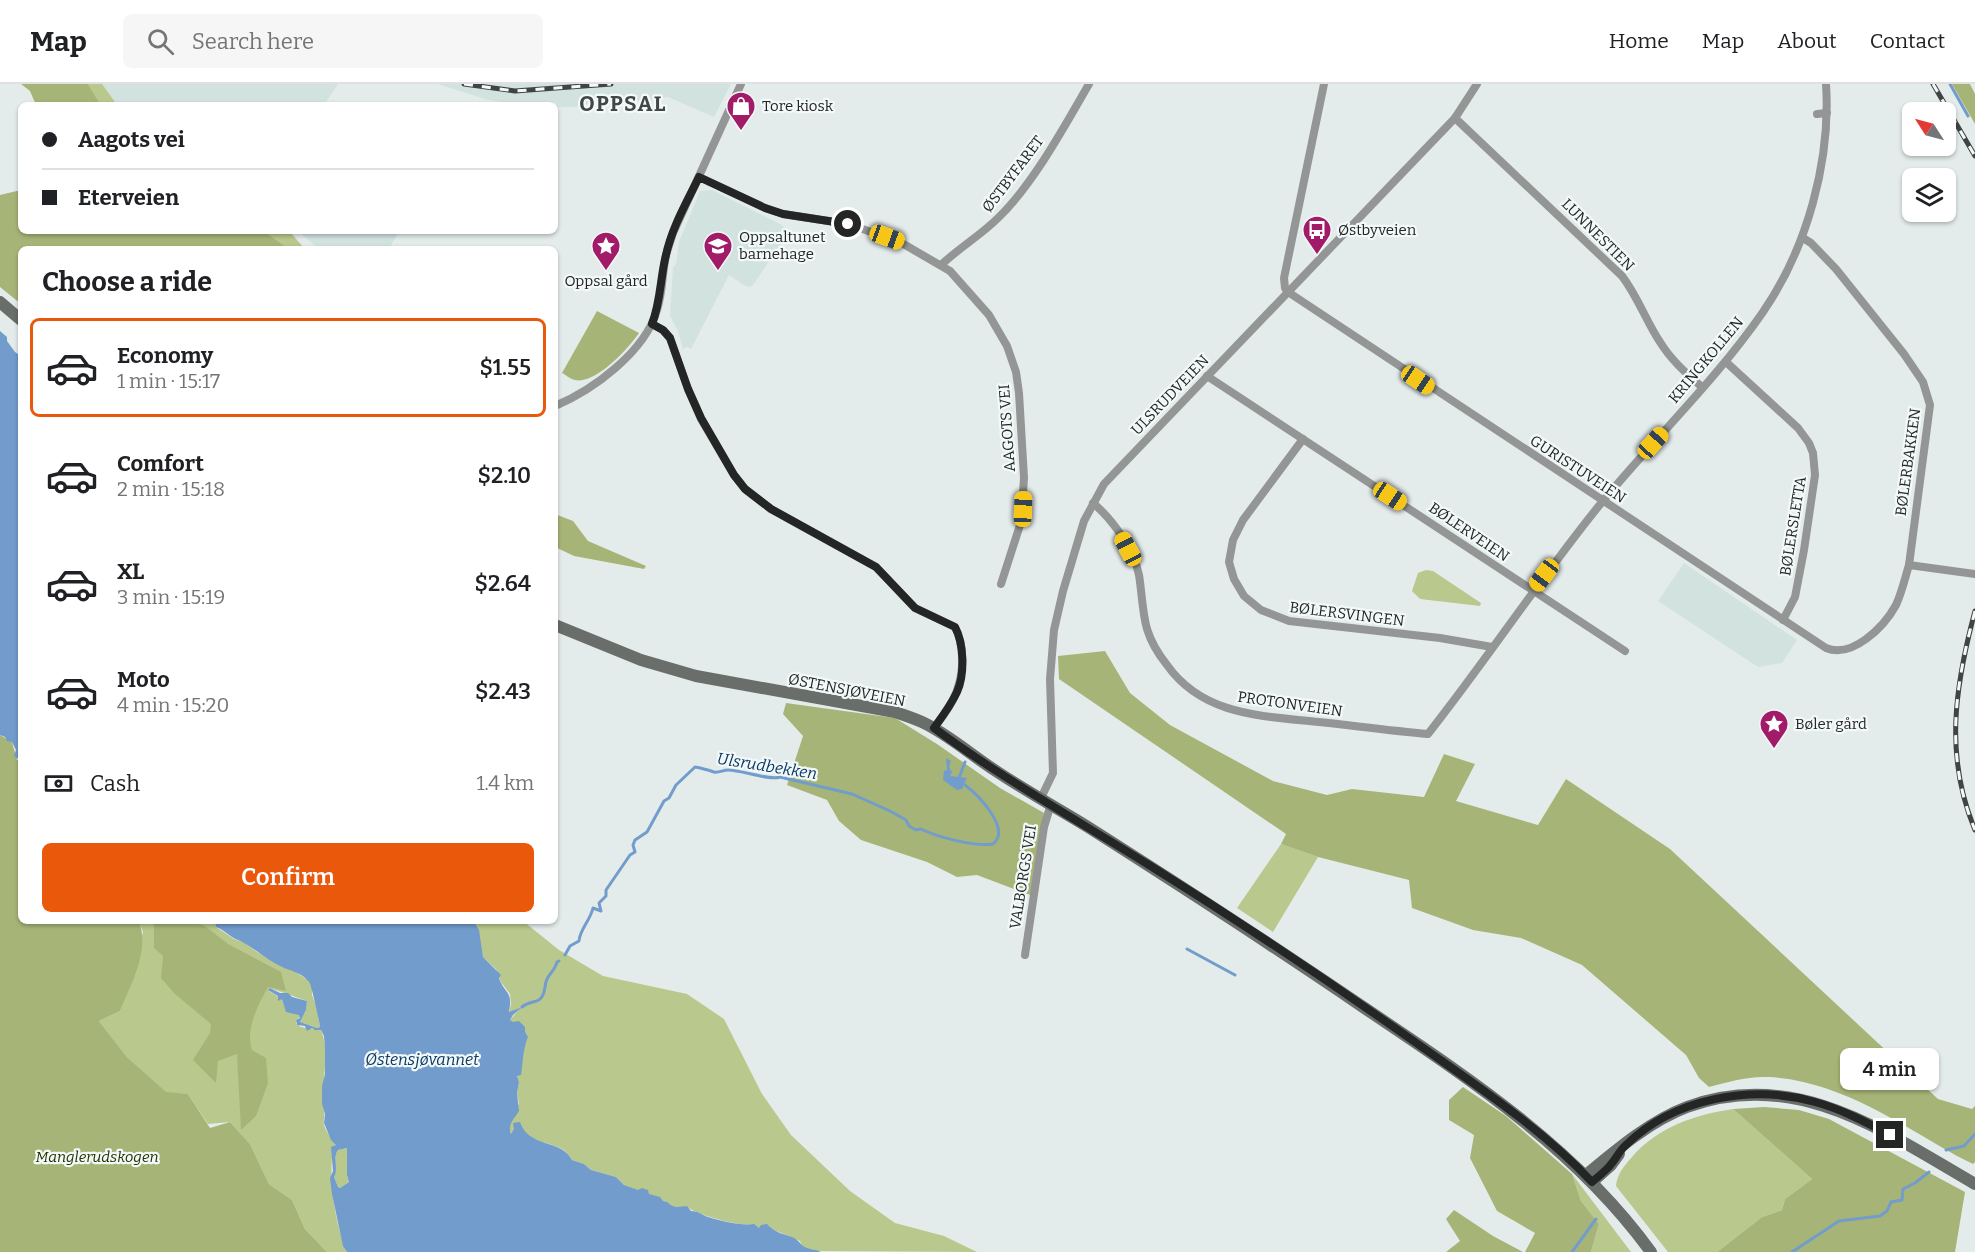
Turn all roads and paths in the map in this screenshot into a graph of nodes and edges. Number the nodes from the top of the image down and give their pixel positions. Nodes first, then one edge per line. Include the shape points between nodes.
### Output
1 (741, 84) edge
2 (1089, 84) edge
3 (1324, 84) edge
4 (1477, 84) edge
5 (1826, 84) edge
6 (1827, 113) junction
7 (1817, 114) dead end
8 (1455, 118) junction
9 (699, 177) junction
10 (1803, 238) junction
11 (941, 265) junction
12 (1288, 292) junction
13 (0, 303) edge
14 (18, 318) edge
15 (652, 324) junction
16 (1726, 362) junction
17 (1207, 376) junction
18 (1702, 387) junction
19 (558, 404) edge
20 (1303, 439) junction
21 (1603, 501) junction
22 (1093, 503) junction
23 (1909, 565) junction
24 (1975, 573) edge
25 (1001, 584) dead end
26 (1533, 591) junction
27 (1783, 620) junction
28 (558, 627) edge
29 (1858, 644) joint
30 (1492, 647) junction
31 (1625, 651) dead end
32 (934, 728) junction
33 (1428, 734) joint
34 (1046, 801) junction
35 (1025, 955) dead end
36 (1589, 1179) junction
37 (1975, 1184) edge
38 (1650, 1252) edge

1 - 9 street
2 - 11 street, ØSTBYFARET via 1045,158 1010,205
3 - 12 street via 1284,278
4 - 8 street, ULSRUDVEIEN
5 - 6 street, KRINGKOLLEN
6 - 7 street
6 - 10 street, KRINGKOLLEN via 1823,161
8 - 12 street, ULSRUDVEIEN
8 - 18 street, LUNNESTIEN via 1622,276 1658,340
9 - 11 street, AAGOTS VEI via 783,214 840,223 900,242
9 - 15 street via 665,256 661,295
10 - 16 street, KRINGKOLLEN via 1764,310
10 - 23 street, BØLERBAKKEN via 1854,291 1904,354 1927,392 1929,422
11 - 25 street, AAGOTS VEI via 990,315 1016,372 1023,509
12 - 17 street, ULSRUDVEIEN
12 - 21 street, GURISTUVEIEN
13 - 14 main road
15 - 19 street via 639,344 613,370
15 - 32 street via 670,338 701,418 745,489 771,509 876,567 915,608 955,627 962,648 960,683
16 - 18 street, KRINGKOLLEN
16 - 27 street, BØLERSLETTA via 1798,428 1813,453 1815,475 1803,560 1795,597
17 - 20 street, BØLERVEIEN
17 - 22 street, ULSRUDVEIEN via 1110,477
18 - 21 street, KRINGKOLLEN
20 - 26 street, BØLERVEIEN
20 - 30 street, BØLERSVINGEN via 1242,520 1233,540 1229,562 1244,596 1261,610 1289,621
21 - 26 street, KRINGKOLLEN
21 - 27 street, GURISTUVEIEN
22 - 33 street, PROTONVEIEN via 1115,526 1136,564 1148,632 1161,657 1190,689 1224,708 1254,715
22 - 34 street, ULSRUDVEIEN via 1066,580 1053,639 1053,773
23 - 24 street
23 - 29 street, BØLERBAKKEN via 1894,609
26 - 30 street, KRINGKOLLEN
26 - 31 street, BØLERVEIEN
27 - 29 street, GURISTUVEIEN via 1833,651 1841,652
28 - 32 main road, ØSTENSJØVEIEN via 641,660 696,676 895,712
30 - 33 street, KRINGKOLLEN
32 - 34 main road, ØSTENSJØVEIEN
34 - 35 street, VALBORGS VEI
34 - 36 main road, ØSTENSJØVEIEN via 1229,916 1391,1026 1523,1121
36 - 37 main road via 1624,1146 1686,1107 1721,1098 1767,1094 1801,1098 1840,1110
36 - 38 main road, ØSTENSJØVEIEN

